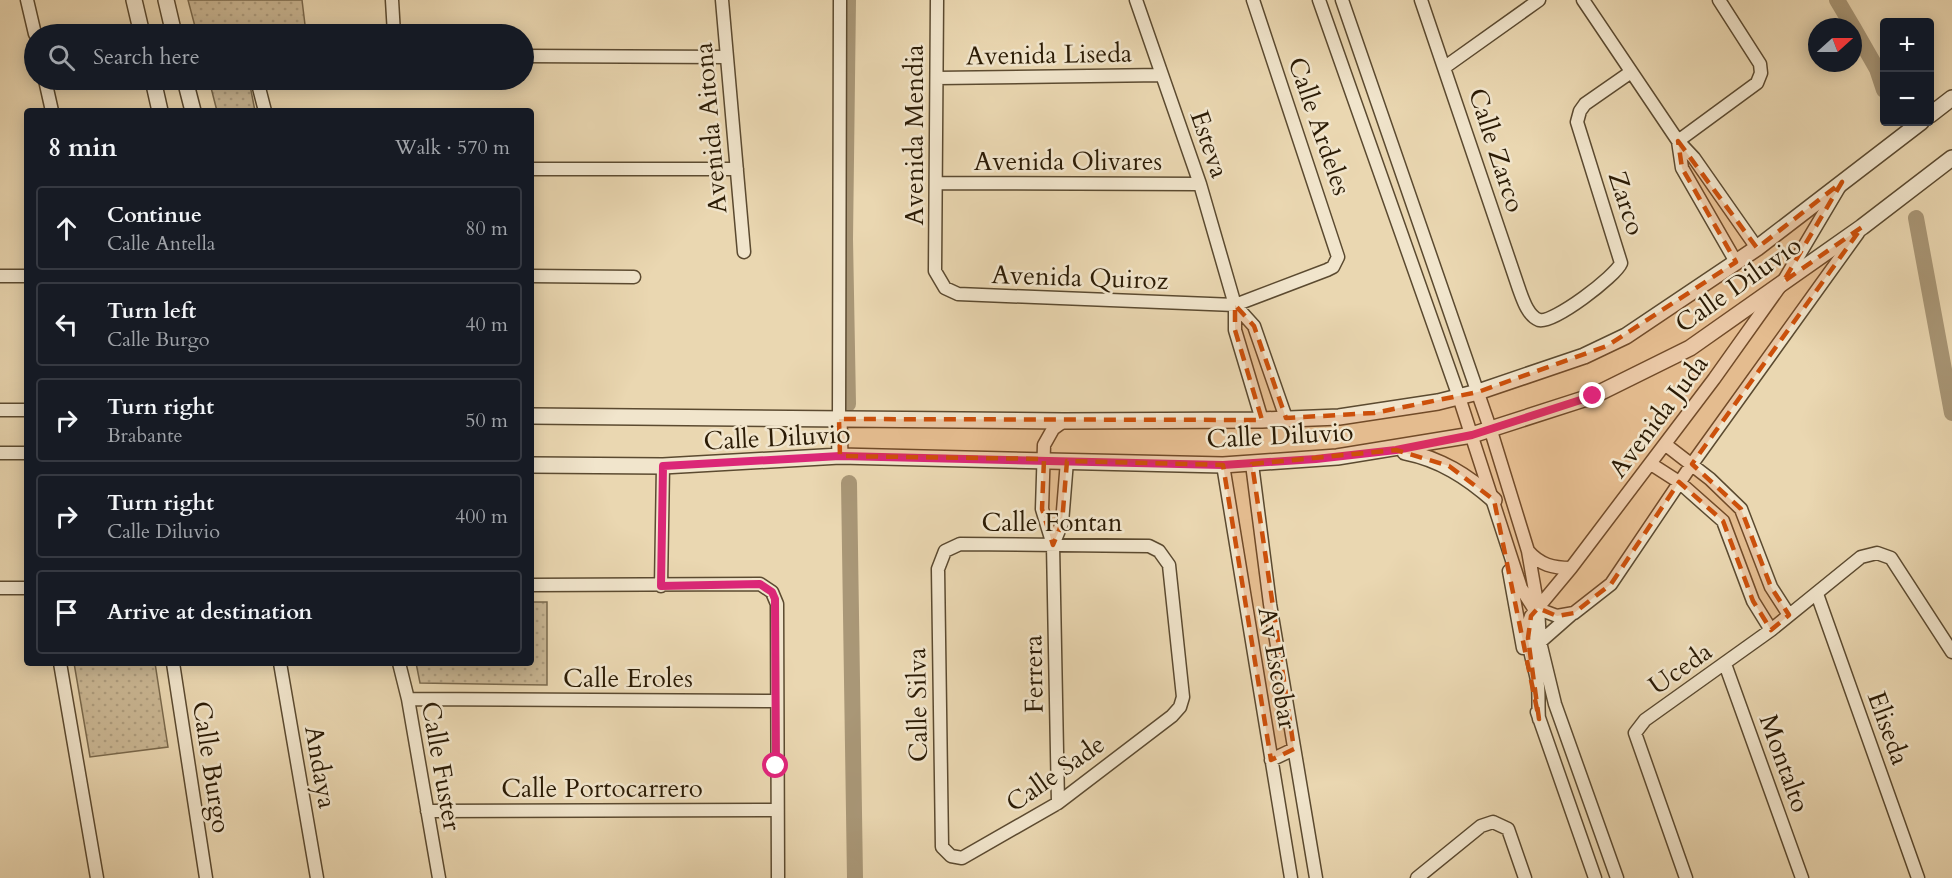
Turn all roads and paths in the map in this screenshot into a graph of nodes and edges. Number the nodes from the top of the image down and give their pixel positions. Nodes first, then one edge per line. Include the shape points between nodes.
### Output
1 (27, 0) edge
2 (134, 0) edge
3 (166, 0) edge
4 (392, 0) edge
5 (722, 0) edge
6 (840, 0) edge
7 (937, 0) edge
8 (1136, 0) edge
9 (1253, 0) edge
10 (1319, 0) edge
11 (1342, 0) edge
12 (1421, 0) edge
13 (1539, 0) edge
14 (1583, 0) edge
15 (1719, 0) edge
16 (33, 24) edge
17 (140, 24) edge
18 (172, 24) edge
19 (393, 24) edge
20 (534, 56) edge
21 (727, 57) junction
22 (1445, 67) junction
23 (1631, 72) junction
24 (1162, 75) junction
25 (937, 78) junction
26 (47, 90) edge
27 (155, 90) edge
28 (188, 90) edge
29 (260, 90) edge
30 (1952, 98) edge
31 (51, 108) edge
32 (159, 108) edge
33 (192, 108) edge
34 (264, 108) edge
35 (1934, 111) edge
36 (1916, 126) edge
37 (1678, 141) junction
38 (1952, 158) edge
39 (534, 168) edge
40 (737, 169) junction
41 (1842, 182) junction
42 (936, 183) junction
43 (1200, 184) junction
44 (1862, 227) junction
45 (1757, 248) junction
46 (744, 252) dead end
47 (1736, 262) junction
48 (935, 271) joint
49 (0, 276) edge
50 (24, 276) edge
51 (534, 276) edge
52 (634, 277) dead end
53 (1784, 282) junction
54 (1235, 305) junction
55 (1531, 314) joint
56 (1478, 392) junction
57 (1459, 397) junction
58 (0, 410) edge
59 (24, 410) edge
60 (534, 416) edge
61 (1286, 418) junction
62 (839, 419) junction
63 (1262, 420) junction
64 (1065, 421) junction
65 (1491, 430) junction
66 (1472, 435) junction
67 (1666, 445) junction
68 (1396, 450) junction
69 (0, 453) edge
70 (24, 453) edge
71 (840, 456) junction
72 (1044, 459) junction
73 (1067, 461) junction
74 (1252, 464) junction
75 (1651, 464) junction
76 (1692, 464) junction
77 (534, 465) edge
78 (1223, 465) junction
79 (663, 466) junction
80 (1679, 482) junction
81 (1494, 500) junction
82 (1499, 516) junction
83 (1053, 545) junction
84 (945, 551) joint
85 (1528, 551) junction
86 (1571, 568) junction
87 (534, 585) edge
88 (661, 586) junction
89 (0, 588) edge
90 (24, 588) edge
91 (1817, 594) junction
92 (1538, 608) junction
93 (1574, 613) junction
94 (1789, 615) junction
95 (1771, 630) junction
96 (1540, 642) junction
97 (1952, 652) edge
98 (1725, 664) junction
99 (61, 666) edge
100 (173, 666) edge
101 (281, 666) edge
102 (400, 666) edge
103 (408, 699) junction
104 (775, 701) junction
105 (1177, 712) joint
106 (1539, 719) junction
107 (1294, 749) junction
108 (1271, 760) junction
109 (1059, 803) junction
110 (777, 810) junction
111 (427, 811) junction
112 (951, 856) joint
113 (97, 878) edge
114 (206, 878) edge
115 (317, 878) edge
116 (439, 878) edge
117 (778, 878) edge
118 (1291, 878) edge
119 (1316, 878) edge
120 (1417, 878) edge
121 (1525, 878) edge
122 (1595, 878) edge
123 (1617, 878) edge
124 (1686, 878) edge
125 (1802, 878) edge
126 (1918, 878) edge

1 - 16 street
2 - 17 street
3 - 18 street
4 - 19 street
5 - 21 street, Avenida Aitona
6 - 62 street
7 - 25 street, Avenida Mendia
8 - 24 street, Esteva
9 - 54 street, Calle Ardeles via 1338,257 1333,267
10 - 57 street, Avenida Juda
11 - 56 street, Avenida Juda
12 - 22 street, Calle Zarco
13 - 22 street
14 - 23 street
15 - 37 street via 1760,64 1761,73 1757,83
20 - 21 street
21 - 40 street, Avenida Aitona
22 - 55 street, Calle Zarco
23 - 37 street
23 - 55 street, Zarco via 1585,104 1578,116 1578,128 1621,257 1619,269 1551,319 1543,321
24 - 25 street, Avenida Liseda
24 - 43 street, Esteva
25 - 42 street, Avenida Mendia
26 - 31 street
27 - 32 street
28 - 33 street
29 - 34 street
30 - 35 street
36 - 41 street, Calle Diluvio
37 - 45 street
37 - 47 street via 1682,168
38 - 44 street, Calle Diluvio
39 - 40 street
40 - 46 street, Avenida Aitona
41 - 45 street, Calle Diluvio
41 - 53 street, Avenida Juda
42 - 43 street, Avenida Olivares
42 - 48 street, Avenida Mendia
43 - 54 street, Esteva
44 - 53 street, Calle Diluvio
44 - 76 street, Avenida Juda
45 - 47 street, Calle Diluvio
47 - 56 street, Calle Diluvio via 1648,323 1607,346
48 - 54 street, Avenida Quiroz via 945,288 958,294
49 - 50 street
51 - 52 street
53 - 65 street, Calle Diluvio via 1690,348 1640,375 1593,396
53 - 67 street, Avenida Juda
54 - 61 street, Esteva via 1254,326
54 - 63 street, Esteva via 1235,330
56 - 57 street, Calle Diluvio
56 - 65 street, Avenida Juda
57 - 61 street, Calle Diluvio via 1351,416
57 - 66 street, Avenida Juda
58 - 59 street
60 - 62 street, Calle Diluvio
61 - 63 street, Calle Diluvio
62 - 64 street, Calle Diluvio
62 - 71 street
63 - 64 street, Calle Diluvio
64 - 72 street, Ferrera via 1047,436
65 - 66 street, Calle Diluvio
65 - 85 street, Avenida Juda
66 - 68 street, Calle Diluvio
66 - 81 street, Avenida Juda
67 - 75 street, Avenida Juda
67 - 76 street
68 - 74 street, Calle Diluvio
68 - 81 street via 1449,466
69 - 70 street
71 - 72 street, Calle Diluvio
71 - 79 street, Calle Diluvio
72 - 73 street, Calle Diluvio
72 - 83 street, Ferrera via 1042,509
73 - 78 street, Calle Diluvio
73 - 83 street, Ferrera via 1062,523
74 - 78 street, Calle Diluvio
74 - 107 street
75 - 80 street
75 - 86 street, Avenida Juda
76 - 80 street, Avenida Juda
76 - 94 street via 1741,509 1771,587
77 - 79 street, Calle Diluvio
78 - 108 street, Av Escobar
79 - 88 street
80 - 93 street, Avenida Juda via 1611,584
80 - 95 street via 1723,521 1753,601
81 - 82 street, Avenida Juda
82 - 92 street, Avenida Juda via 1521,588 1529,604
82 - 106 street, Avenida Juda
83 - 84 street, Calle Fontan via 960,544
83 - 105 street, Calle Fontan via 1149,546 1159,551 1169,565 1183,698
83 - 109 street, Ferrera
84 - 112 street, Calle Silva via 938,569 942,847
85 - 86 street via 1547,566
85 - 92 street, Avenida Juda
86 - 92 street, Avenida Juda
87 - 88 street
88 - 104 street via 760,584 772,592 777,604
89 - 90 street
91 - 94 street, Uceda
91 - 97 street, Uceda via 1861,557 1877,553 1891,558
91 - 126 street, Eliseda
92 - 93 street via 1557,616
92 - 96 street, Avenida Juda
92 - 106 street, Avenida Juda via 1527,624 1538,685
93 - 96 street, Avenida Juda
94 - 95 street, Uceda
95 - 98 street, Uceda
96 - 123 street, Avenida Juda via 1565,738
98 - 124 street, Uceda via 1646,720 1635,733
98 - 125 street, Montalto
99 - 113 street
100 - 114 street, Calle Burgo
101 - 115 street, Andaya
102 - 103 street, Calle Fuster
103 - 104 street, Calle Eroles
103 - 111 street, Calle Fuster
104 - 110 street
105 - 109 street, Calle Sade
106 - 122 street, Avenida Juda
107 - 108 street
107 - 119 street
108 - 118 street, Av Escobar
109 - 112 street, Calle Sade via 970,856
110 - 111 street, Calle Portocarrero
110 - 117 street
111 - 116 street, Calle Fuster
120 - 121 street via 1481,826 1493,822 1508,829

